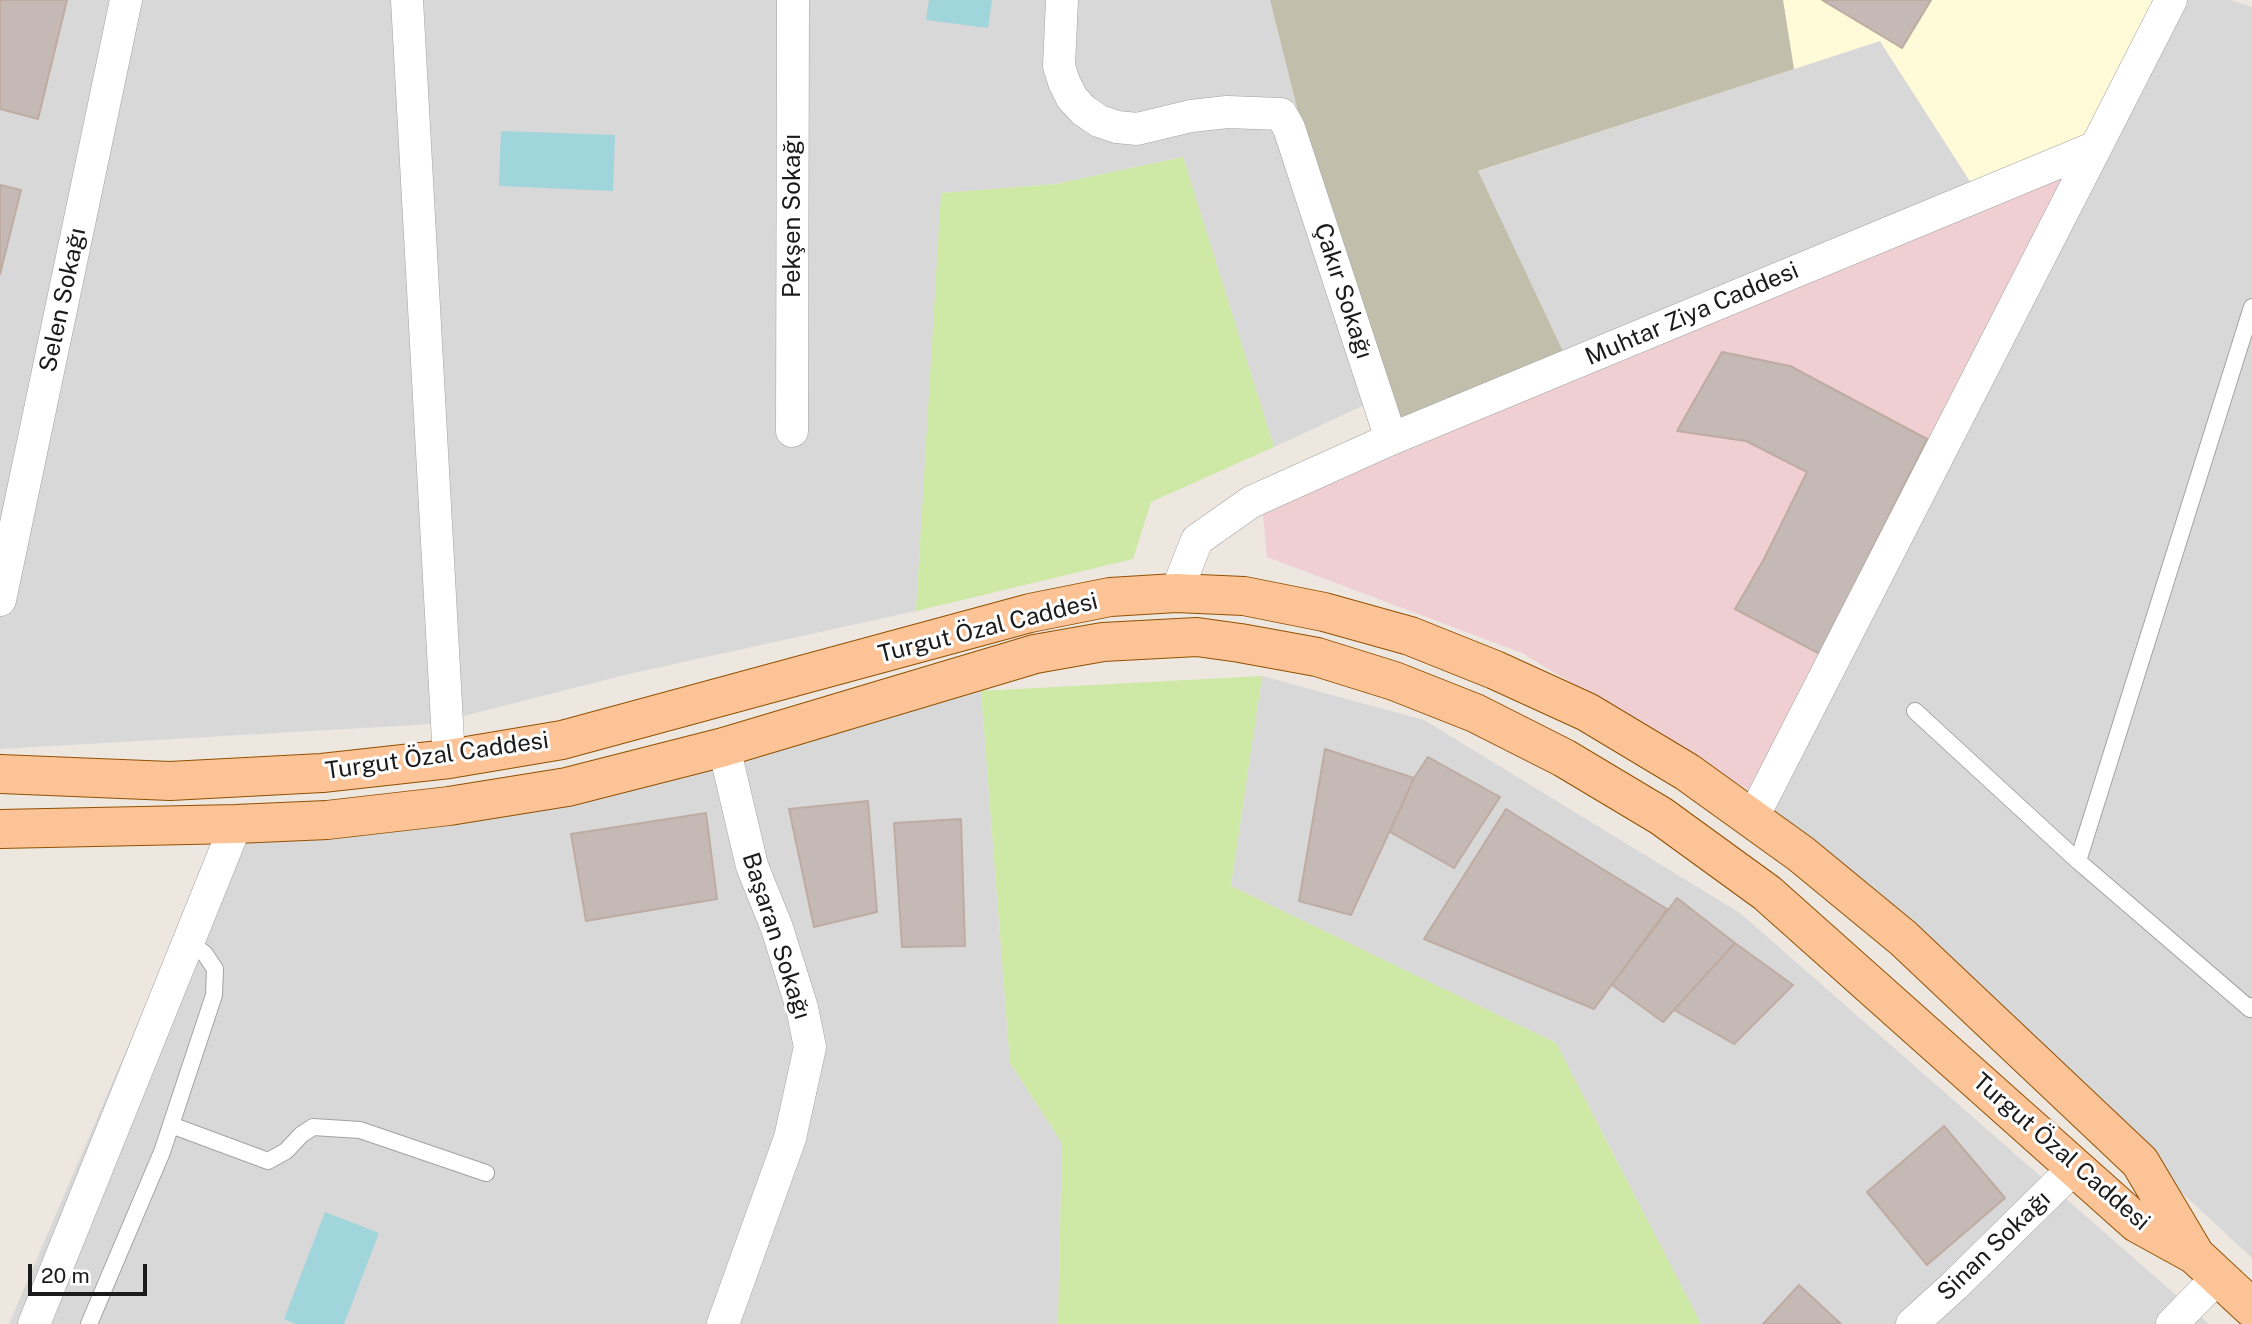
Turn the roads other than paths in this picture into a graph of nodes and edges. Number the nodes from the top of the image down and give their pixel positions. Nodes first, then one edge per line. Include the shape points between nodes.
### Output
1 (126, 0) edge
2 (407, 0) edge
3 (793, 0) edge
4 (1062, 0) edge
5 (2171, 0) edge
6 (2096, 147) junction
7 (2252, 307) edge
8 (792, 431) dead end
9 (1391, 439) junction
10 (1176, 593) junction
11 (0, 600) edge
12 (1164, 638) junction
13 (712, 701) junction
14 (1915, 711) dead end
15 (724, 747) junction
16 (449, 759) junction
17 (0, 774) edge
18 (1752, 819) junction
19 (236, 824) junction
20 (0, 829) edge
21 (2078, 861) junction
22 (189, 942) junction
23 (2252, 1006) edge
24 (171, 1125) junction
25 (2075, 1167) junction
26 (486, 1173) dead end
27 (2207, 1265) junction
28 (2252, 1308) edge
29 (729, 1318) edge
30 (34, 1324) edge
31 (89, 1324) edge
32 (1912, 1324) edge
33 (2172, 1324) edge

1 - 11 street, Selen Sokağı
2 - 16 street
3 - 8 street, Pekşen Sokağı
4 - 9 street, Çakır Sokağı via 1059,66 1077,104 1099,121 1137,129 1227,112 1280,114 1295,144
5 - 6 street
6 - 9 street, Muhtar Ziya Caddesi
6 - 18 street
7 - 21 lane
9 - 10 street, Muhtar Ziya Caddesi via 1251,502 1197,540
10 - 12 main road
10 - 13 main road, Turgut Özal Caddesi via 1110,597 1030,613
10 - 18 main road, Turgut Özal Caddesi via 1244,596 1410,636 1587,712 1687,772
12 - 15 main road, Turgut Özal Caddesi via 1103,642 1035,654
12 - 25 main road, Turgut Özal Caddesi via 1197,637 1317,657 1475,713 1564,758 1661,817 1767,893
13 - 15 main road
13 - 16 main road, Turgut Özal Caddesi via 562,740
14 - 21 lane
15 - 19 main road, Turgut Özal Caddesi via 567,788 327,820
15 - 29 street, Başaran Sokağı via 752,866 777,928 810,1047 790,1138
16 - 17 main road, Turgut Özal Caddesi via 322,773 170,781
18 - 27 main road, Turgut Özal Caddesi via 1903,938 2140,1162
19 - 20 main road, Turgut Özal Caddesi
19 - 22 street
21 - 23 lane via 2250,1009
22 - 24 lane via 215,969 214,995
22 - 30 street
24 - 26 lane via 268,1161 313,1127 360,1130
24 - 31 lane
25 - 27 main road, Turgut Özal Caddesi via 2137,1223
25 - 32 street, Sinan Sokağı
27 - 28 main road
27 - 33 street

